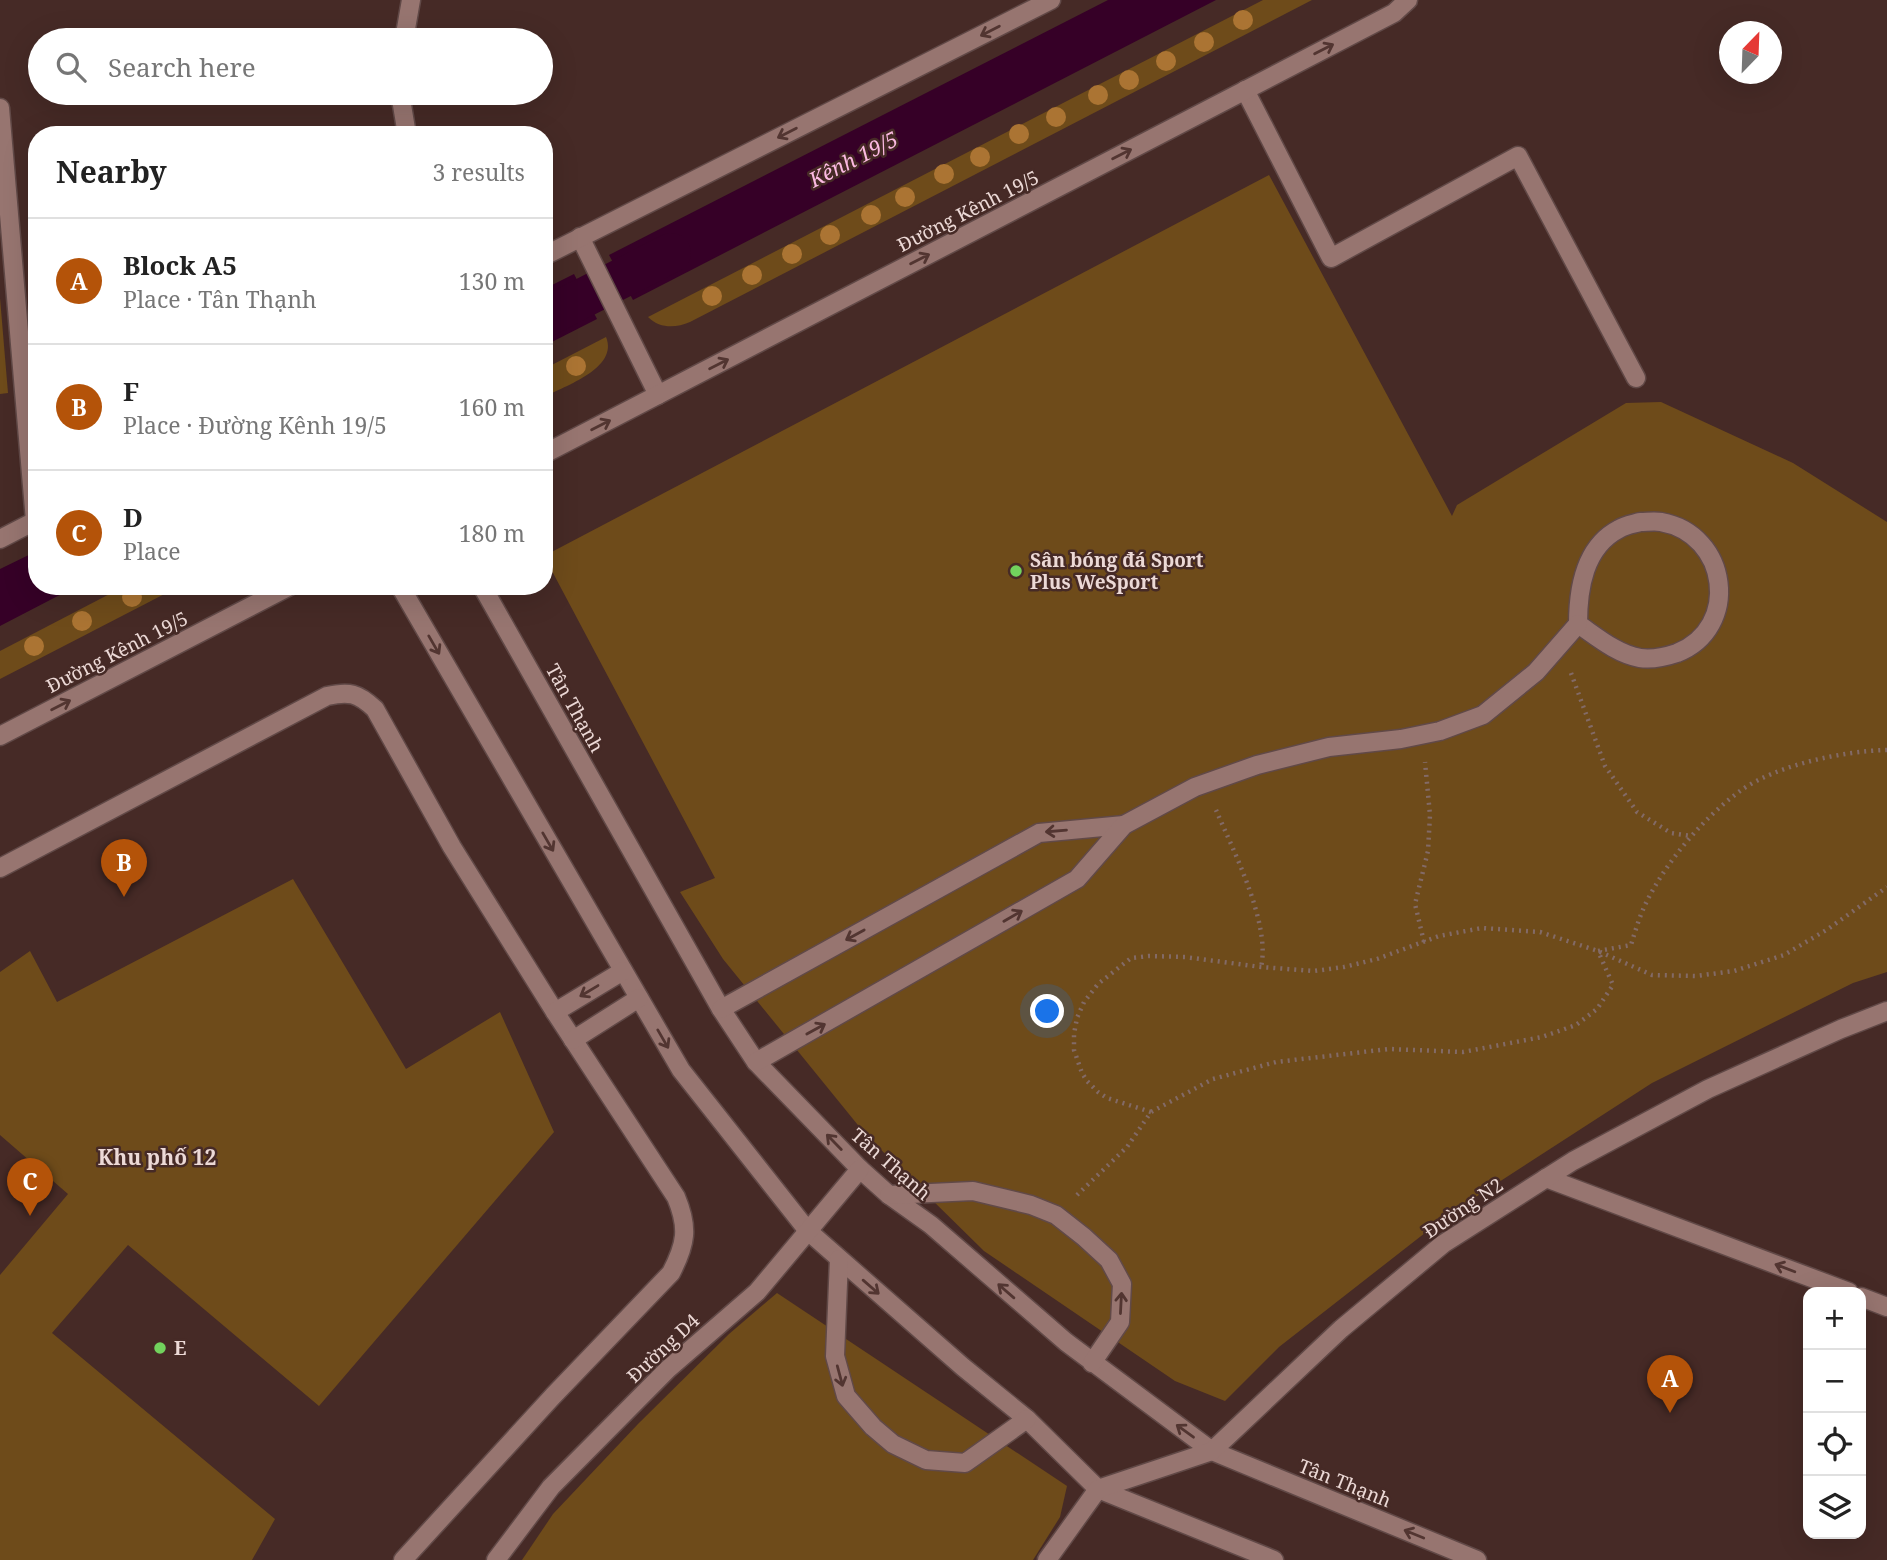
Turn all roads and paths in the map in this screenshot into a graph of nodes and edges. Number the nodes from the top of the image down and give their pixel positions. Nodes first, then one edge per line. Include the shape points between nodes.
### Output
1 (411, 0) edge
2 (1051, 0) edge
3 (1408, 0) edge
4 (406, 28) edge
5 (1245, 90) junction
6 (402, 105) edge
7 (0, 108) edge
8 (406, 126) edge
9 (580, 237) junction
10 (553, 251) edge
11 (1636, 378) dead end
12 (658, 395) junction
13 (28, 429) edge
14 (553, 449) edge
15 (28, 525) edge
16 (0, 539) edge
17 (273, 595) edge
18 (405, 595) edge
19 (487, 595) edge
20 (1578, 624) junction
21 (1560, 643) junction
22 (1423, 734) junction
23 (0, 736) edge
24 (1887, 750) edge
25 (1205, 783) junction
26 (1124, 825) junction
27 (1693, 836) junction
28 (0, 868) edge
29 (1887, 887) edge
30 (1424, 942) junction
31 (1598, 951) junction
32 (1261, 967) junction
33 (623, 971) junction
34 (639, 998) junction
35 (721, 1009) junction
36 (1887, 1011) edge
37 (555, 1012) junction
38 (573, 1040) junction
39 (756, 1062) junction
40 (1151, 1112) junction
41 (860, 1169) junction
42 (1546, 1178) junction
43 (889, 1195) junction
44 (1056, 1215) junction
45 (808, 1231) junction
46 (839, 1259) junction
47 (1836, 1287) edge
48 (1866, 1299) edge
49 (1887, 1307) edge
50 (1092, 1363) junction
51 (1027, 1419) junction
52 (1212, 1451) junction
53 (1098, 1489) junction
54 (403, 1560) edge
55 (496, 1560) edge
56 (1047, 1560) edge
57 (1274, 1560) edge
58 (1477, 1560) edge

1 - 4 street
2 -> 9 street
5 -> 3 street, Đường Kênh 19/5 via 1394,13
5 - 11 street via 1331,258 1518,156
12 -> 5 street, Đường Kênh 19/5
6 - 8 street
7 - 13 street
9 - 10 street
9 - 12 street
14 -> 12 street, Đường Kênh 19/5
15 - 16 street
23 -> 17 street, Đường Kênh 19/5
18 -> 33 street
19 - 35 street, Tân Thạnh
20 - 20 street via 1620,652 1641,658 1665,657 1687,649 1705,633 1717,612 1716,565 1703,544 1684,530 1661,522 1619,529 1602,541 1589,559 1578,601
20 - 21 street
21 - 22 street via 1536,672 1483,715
21 - 27 path via 1605,765 1637,812 1671,833
22 - 25 street via 1329,747
22 - 30 path via 1430,815 1428,851 1415,904
24 - 27 path via 1784,768 1741,790
25 - 26 street
25 - 32 path via 1260,926
26 -> 35 street via 1039,833
39 -> 26 street via 1077,879
27 - 31 path via 1644,906 1630,945
28 - 37 street via 327,696 344,692 363,697 375,709 452,847
29 - 31 path via 1784,955 1734,971 1652,975
30 - 31 path via 1482,928 1540,932
30 - 32 path via 1344,967 1314,971
31 - 40 path via 1613,985 1597,1009 1576,1025 1542,1037 1463,1052 1390,1049 1276,1062 1213,1079
32 - 40 path via 1185,957 1131,958 1091,993 1074,1034 1082,1073 1107,1098
33 - 34 street
33 -> 37 street
34 - 38 street
34 -> 45 street via 681,1070
35 - 39 street, Tân Thạnh
36 - 42 street, Đường N2 via 1708,1089
37 - 38 street
38 - 54 street via 676,1198 685,1235 681,1254 659,1287
41 -> 39 street, Tân Thạnh
40 - 44 path via 1127,1147
41 - 43 street, Tân Thạnh
41 - 45 street, Đường D4
47 -> 42 street
42 - 52 street, Đường N2 via 1443,1244 1341,1329
43 - 44 street via 973,1191
50 -> 43 street, Tân Thạnh via 931,1225
50 -> 44 street via 1120,1322 1122,1284 1109,1260
45 - 46 street
45 - 55 street, Đường D4 via 757,1292 668,1369 551,1487
46 -> 51 street
46 -> 51 street via 835,1356 846,1396 873,1427 893,1444 926,1460 965,1463
48 - 49 street
52 -> 50 street, Tân Thạnh
51 - 53 street
52 - 53 street, Đường N2
58 -> 52 street, Tân Thạnh
53 - 56 street
53 - 57 street

